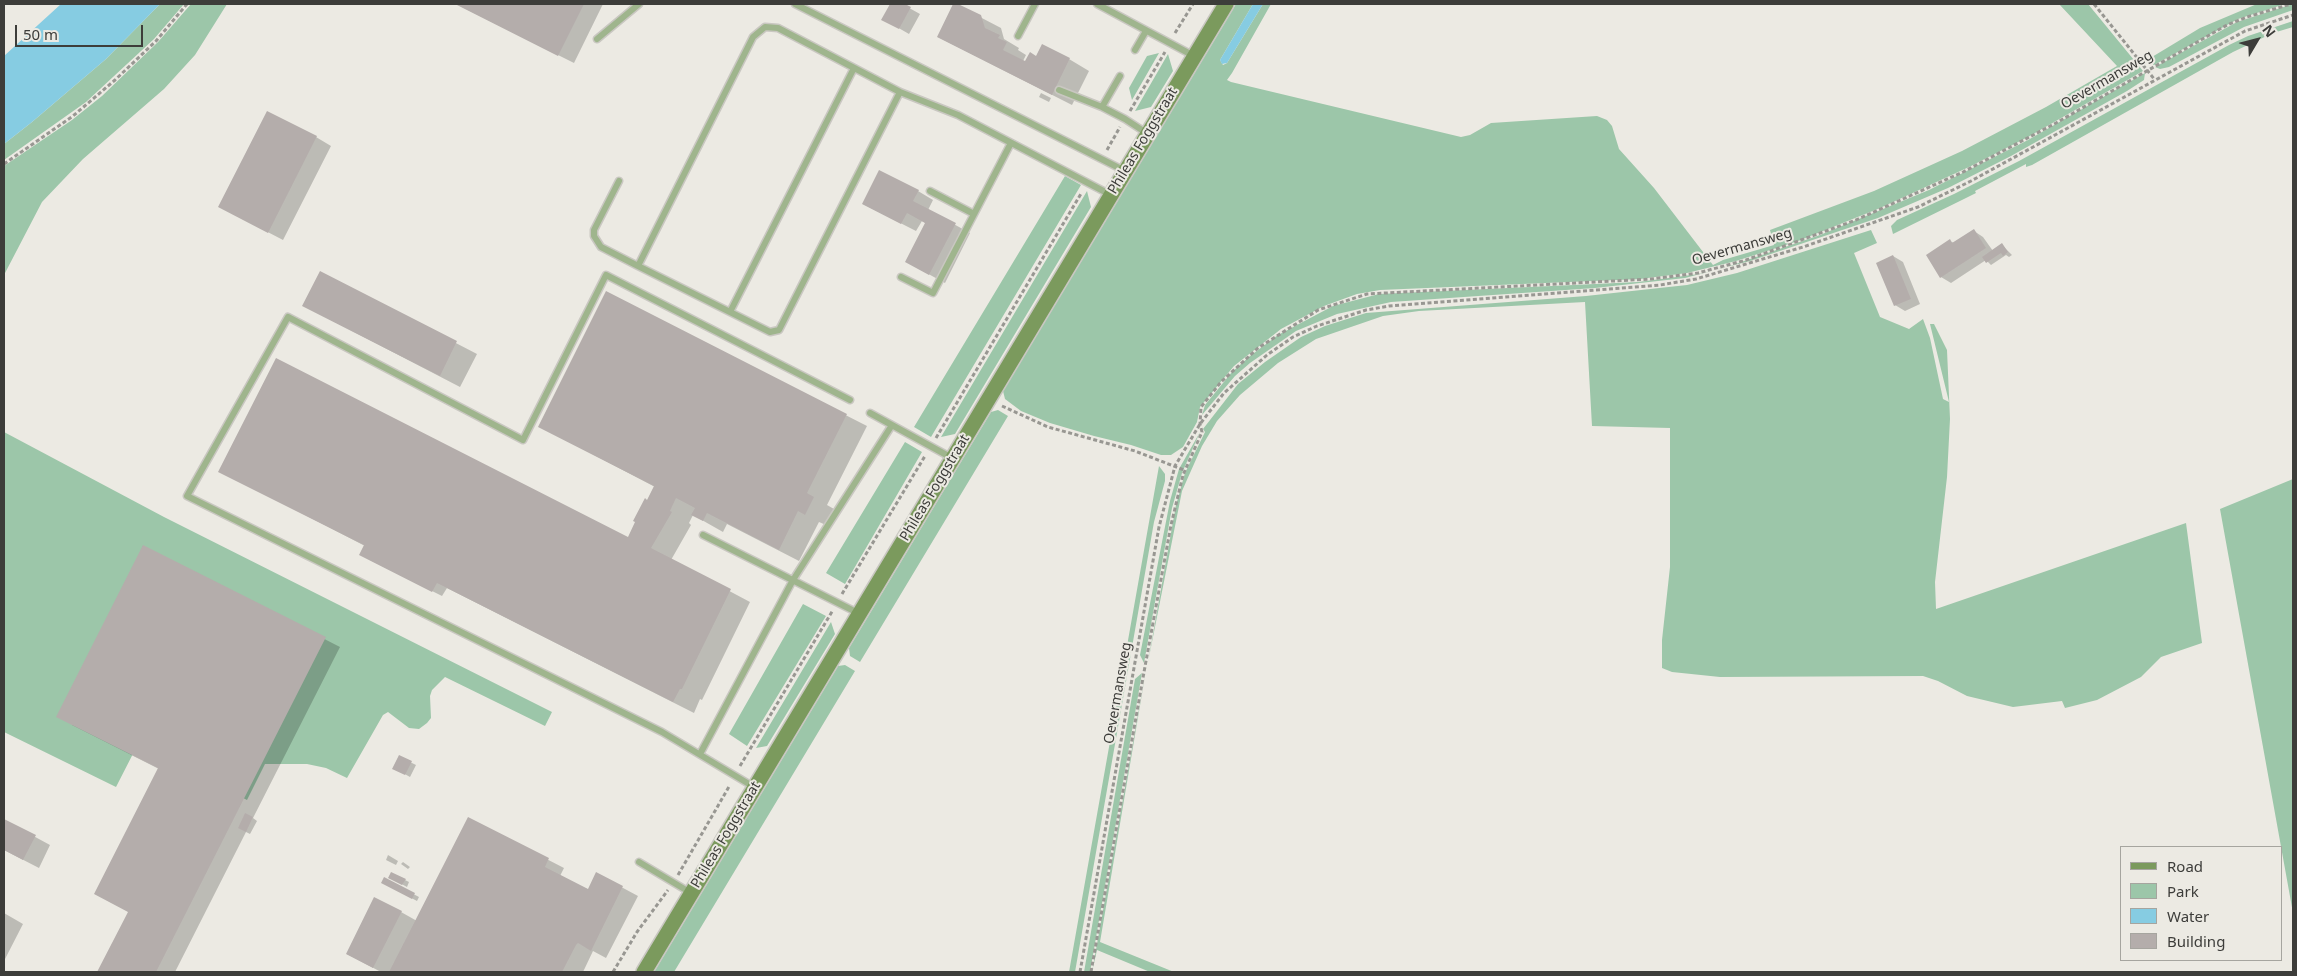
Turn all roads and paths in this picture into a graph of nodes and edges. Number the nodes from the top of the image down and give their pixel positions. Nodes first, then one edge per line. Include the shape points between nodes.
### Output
1 (187, 4) edge
2 (639, 4) edge
3 (795, 4) edge
4 (1035, 4) edge
5 (1097, 4) edge
6 (1193, 4) edge
7 (1226, 4) edge
8 (2094, 4) edge
9 (2291, 4) edge
10 (2293, 15) edge
11 (1146, 31) junction
12 (1018, 36) dead end
13 (597, 39) dead end
14 (1170, 43) junction
15 (1135, 50) dead end
16 (1194, 56) junction
17 (854, 68) junction
18 (2148, 70) junction
19 (1120, 76) dead end
20 (2155, 80) junction
21 (1059, 90) dead end
22 (900, 92) junction
23 (1102, 107) junction
24 (1125, 118) junction
25 (1148, 134) junction
26 (1012, 143) junction
27 (1101, 159) junction
28 (4, 164) edge
29 (1125, 171) junction
30 (619, 181) dead end
31 (1088, 182) junction
32 (930, 191) dead end
33 (1111, 195) junction
34 (974, 214) junction
35 (638, 266) junction
36 (901, 277) dead end
37 (730, 312) junction
38 (988, 399) junction
39 (850, 400) dead end
40 (870, 413) dead end
41 (1200, 424) junction
42 (892, 425) junction
43 (931, 446) junction
44 (953, 459) junction
45 (1175, 466) junction
46 (1184, 470) junction
47 (703, 535) dead end
48 (792, 580) junction
49 (837, 602) junction
50 (858, 613) junction
51 (700, 754) junction
52 (736, 775) junction
53 (754, 787) junction
54 (639, 862) dead end
55 (674, 882) junction
56 (691, 893) junction
57 (613, 972) edge
58 (644, 972) edge
59 (1080, 972) edge
60 (1091, 972) edge

1 - 28 path via 156,41 115,80 73,116
2 - 13 lane
3 - 27 lane
4 - 12 lane
5 - 11 lane
6 - 14 path
7 - 16 street, Phileas Foggstraat
8 - 18 path
9 - 18 path, Oevermansweg via 2227,25
10 - 20 path, Oevermansweg via 2245,31
11 - 14 lane
11 - 15 lane
14 - 16 lane
14 - 24 path
16 - 25 street, Phileas Foggstraat
17 - 22 lane
17 - 35 lane via 778,28 772,26 759,31 753,37
17 - 37 lane
18 - 20 path
18 - 41 path, Oevermansweg via 1963,172 1856,220 1746,260 1665,278 1382,292 1334,304 1296,322 1242,361 1201,408
19 - 23 lane
20 - 41 path, Oevermansweg via 1918,207 1730,270 1660,285 1390,306 1340,317 1294,336 1267,355 1224,393
21 - 23 lane
22 - 26 lane via 958,115
22 - 37 lane via 780,330 770,332
23 - 24 lane
24 - 25 lane
24 - 27 path
25 - 29 street, Phileas Foggstraat
26 - 31 lane
26 - 34 lane
27 - 29 lane
29 - 33 street, Phileas Foggstraat
30 - 35 lane via 594,236 601,247
31 - 33 lane
31 - 43 path
32 - 34 lane
33 - 38 street, Phileas Foggstraat
34 - 36 lane via 933,294
35 - 37 lane
38 - 44 street, Phileas Foggstraat
38 - 45 path via 1048,428
39 - 51 lane via 606,276 523,440 288,318 187,496 662,732
40 - 42 lane
41 - 45 path, Oevermansweg
41 - 46 path, Oevermansweg via 1202,432
42 - 43 lane
42 - 48 lane
43 - 44 lane
43 - 49 path
44 - 50 street, Phileas Foggstraat
45 - 46 path
45 - 59 path, Oevermansweg via 1159,527
46 - 60 path, Oevermansweg via 1171,525
47 - 48 lane
48 - 49 lane
48 - 51 lane
49 - 50 lane
49 - 52 path
50 - 53 street, Phileas Foggstraat
51 - 52 lane
52 - 53 lane
52 - 55 path
53 - 56 street, Phileas Foggstraat
54 - 55 lane
55 - 56 lane
55 - 57 path via 637,932
56 - 58 street, Phileas Foggstraat

